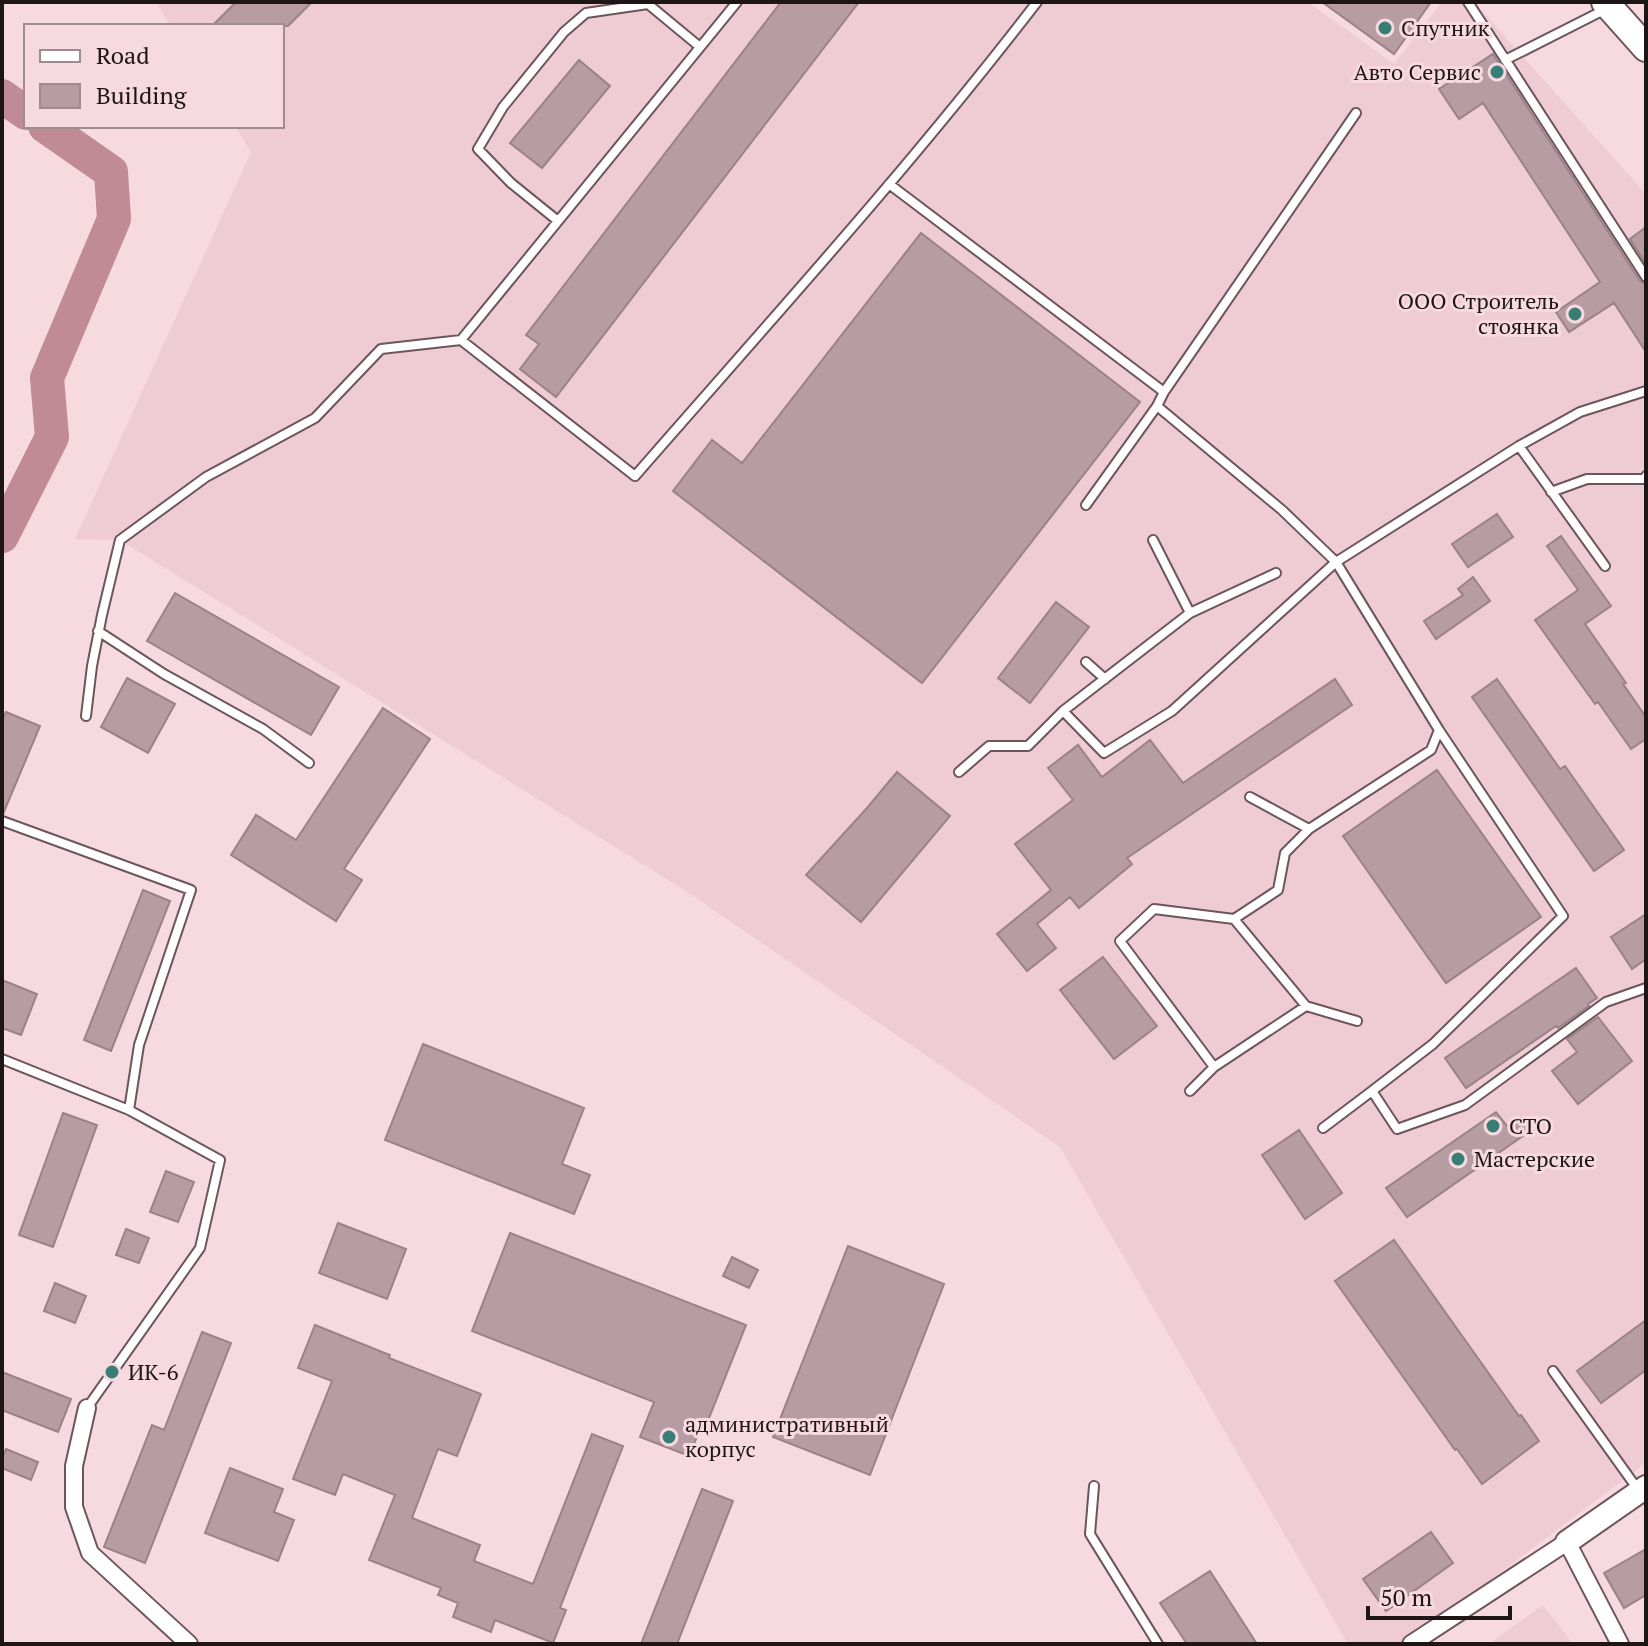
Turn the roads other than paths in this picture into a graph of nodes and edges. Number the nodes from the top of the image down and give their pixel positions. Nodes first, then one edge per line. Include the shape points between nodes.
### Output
1 (737, 2) edge
2 (1037, 2) edge
3 (1468, 2) edge
4 (648, 3) edge
5 (1607, 4) edge
6 (700, 47) junction
7 (1646, 48) edge
8 (1505, 60) junction
9 (1356, 113) dead end
10 (889, 184) junction
11 (558, 221) junction
12 (1645, 275) edge
13 (461, 340) junction
14 (1646, 391) edge
15 (1164, 392) junction
16 (1157, 406) junction
17 (1519, 446) junction
18 (1645, 479) edge
19 (1551, 492) junction
20 (1086, 505) dead end
21 (1153, 540) dead end
22 (1336, 562) junction
23 (1605, 566) dead end
24 (1276, 573) dead end
25 (1190, 613) junction
26 (98, 631) junction
27 (1086, 662) dead end
28 (1105, 679) junction
29 (1063, 711) junction
30 (86, 716) dead end
31 (1439, 730) junction
32 (309, 763) dead end
33 (959, 772) dead end
34 (1250, 797) dead end
35 (2, 821) edge
36 (1309, 829) junction
37 (1234, 919) junction
38 (1646, 988) edge
39 (1306, 1006) junction
40 (1357, 1021) dead end
41 (2, 1059) edge
42 (1214, 1067) junction
43 (1190, 1091) dead end
44 (1372, 1091) junction
45 (129, 1110) junction
46 (1323, 1128) dead end
47 (1553, 1371) dead end
48 (87, 1408) joint
49 (1094, 1486) dead end
50 (1643, 1489) edge
51 (1567, 1542) junction
52 (189, 1644) edge
53 (1158, 1644) edge
54 (1411, 1644) edge
55 (1620, 1644) edge

1 - 6 lane
2 - 10 lane
3 - 8 lane
4 - 6 lane
4 - 11 lane via 586,13 503,107 478,149
5 - 7 main road
5 - 8 lane
6 - 11 lane
8 - 12 lane
9 - 15 lane
10 - 13 lane via 635,476
10 - 15 lane
11 - 13 lane
13 - 26 lane via 381,349 315,418 206,477 120,540
14 - 17 lane via 1580,412
15 - 16 lane
16 - 20 lane
16 - 22 lane
17 - 19 lane
17 - 22 lane
18 - 19 lane via 1587,479
19 - 23 lane
21 - 25 lane
22 - 29 lane via 1172,711 1104,753
22 - 31 lane
24 - 25 lane
25 - 28 lane
26 - 30 lane
26 - 32 lane via 263,729
27 - 28 lane
28 - 29 lane
29 - 33 lane via 1028,746 989,746
31 - 36 lane via 1431,750
31 - 44 lane via 1563,916 1433,1044
34 - 36 lane
35 - 45 lane via 191,890 139,1045
36 - 37 lane via 1285,853 1278,890
37 - 39 lane
37 - 42 lane via 1154,909 1120,941
38 - 44 lane via 1606,1002 1465,1105 1397,1129
39 - 40 lane
39 - 42 lane
41 - 45 lane
42 - 43 lane
44 - 46 lane
45 - 48 lane via 220,1160 200,1248
47 - 50 lane
48 - 52 street via 74,1466 74,1507 90,1553
49 - 53 lane via 1090,1534
50 - 51 street
51 - 54 street
51 - 55 street

